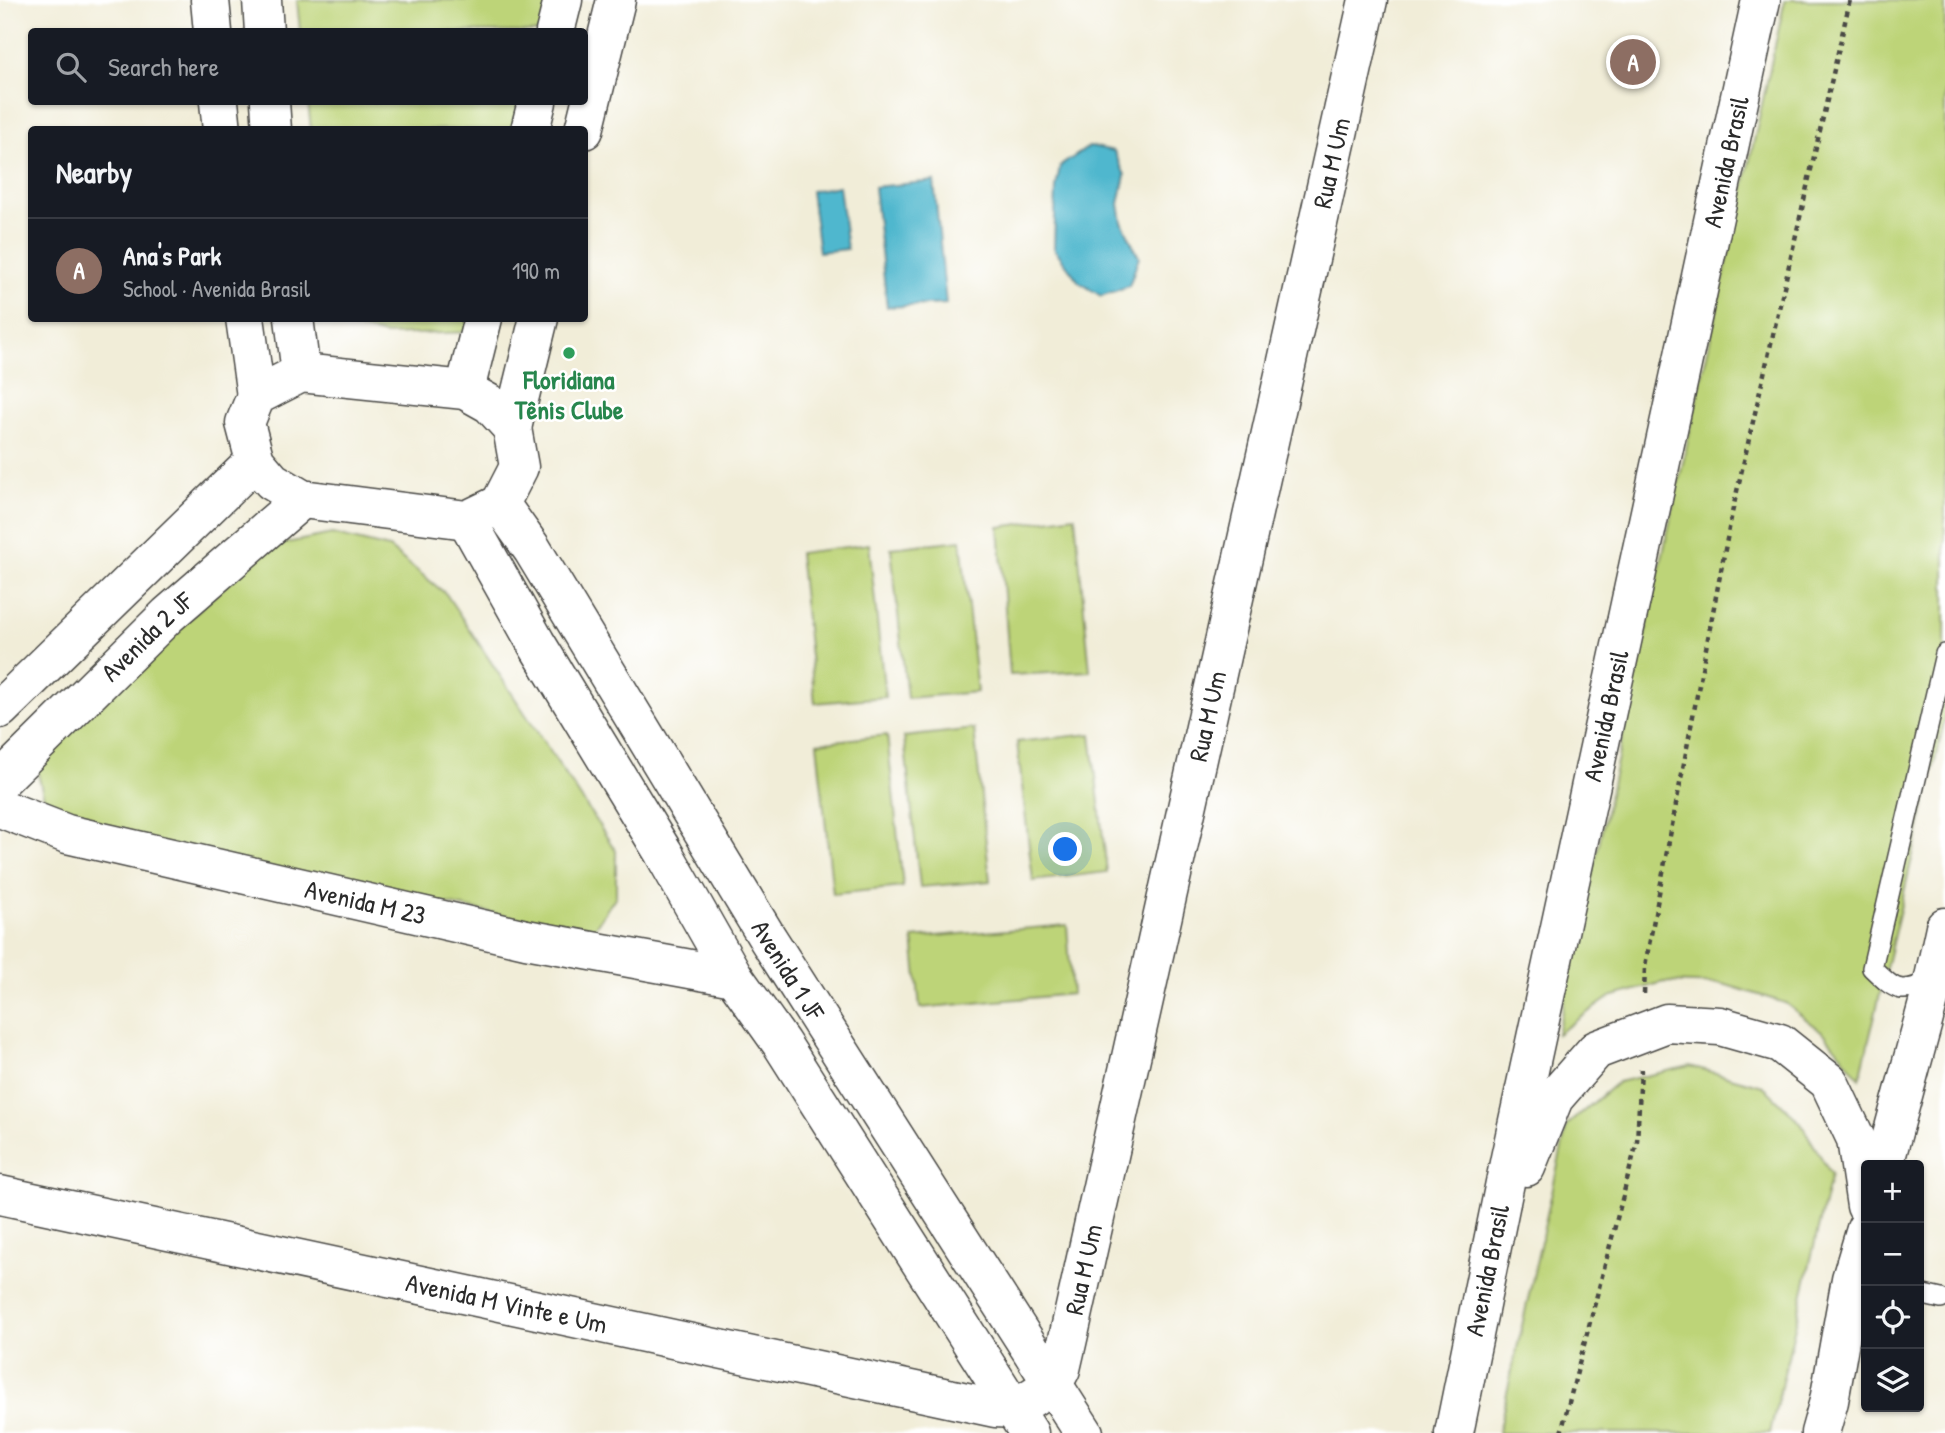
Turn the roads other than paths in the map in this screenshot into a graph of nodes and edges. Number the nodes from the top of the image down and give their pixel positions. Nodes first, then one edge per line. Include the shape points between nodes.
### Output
1 (210, 0) edge
2 (262, 0) edge
3 (563, 0) edge
4 (616, 0) edge
5 (1368, 0) edge
6 (1761, 0) edge
7 (213, 28) edge
8 (264, 28) edge
9 (556, 28) edge
10 (219, 105) edge
11 (270, 105) edge
12 (536, 105) edge
13 (222, 126) edge
14 (272, 126) edge
15 (531, 126) edge
16 (585, 126) edge
17 (246, 322) edge
18 (295, 322) edge
19 (482, 322) edge
20 (538, 322) edge
21 (301, 373) junction
22 (465, 390) junction
23 (256, 396) junction
24 (512, 428) junction
25 (255, 461) junction
26 (303, 499) junction
27 (483, 512) junction
28 (1945, 654) edge
29 (0, 709) edge
30 (0, 780) edge
31 (0, 808) edge
32 (701, 828) junction
33 (663, 852) junction
34 (1945, 928) edge
35 (734, 977) junction
36 (1936, 992) edge
37 (818, 1018) junction
38 (781, 1043) junction
39 (1886, 1160) edge
40 (1861, 1172) edge
41 (0, 1195) edge
42 (1490, 1254) junction
43 (1859, 1280) edge
44 (1924, 1295) edge
45 (1941, 1299) dead end
46 (1053, 1384) junction
47 (1022, 1421) edge
48 (1084, 1433) edge
49 (1454, 1433) edge
50 (1820, 1433) edge

1 - 7 street
2 - 8 street
3 - 9 street
4 - 16 street
5 - 46 street, Rua M Um via 1067,1343
6 - 42 street, Avenida Brasil
10 - 13 street
11 - 14 street
12 - 15 street
17 - 23 street
18 - 21 street
19 - 22 street
20 - 24 street
21 - 22 street
21 - 23 street
22 - 24 street via 490,404
23 - 25 street via 245,423
24 - 27 street via 519,467
25 - 26 street via 272,481
25 - 29 street, Avenida 2 JF
26 - 27 street
26 - 30 street, Avenida 2 JF via 169,615
27 - 32 street, Avenida 1 JF via 532,549
27 - 33 street, Avenida 1 JF via 536,643
28 - 36 lane via 1872,968 1892,988
31 - 35 street, Avenida M 23 via 67,834 526,939
32 - 33 street
32 - 37 street, Avenida 1 JF
33 - 35 street, Avenida 1 JF
34 - 36 street
35 - 38 street, Avenida 1 JF
36 - 39 street
37 - 38 street
37 - 46 street, Avenida 1 JF
38 - 47 street, Avenida 1 JF
40 - 42 street via 1856,1139 1829,1082 1780,1043 1720,1026 1667,1023 1596,1049 1554,1098
41 - 47 street, Avenida M Vinte e Um via 965,1402
42 - 49 street, Avenida Brasil
43 - 50 street
44 - 45 lane
46 - 47 street
46 - 48 street, Avenida 1 JF

